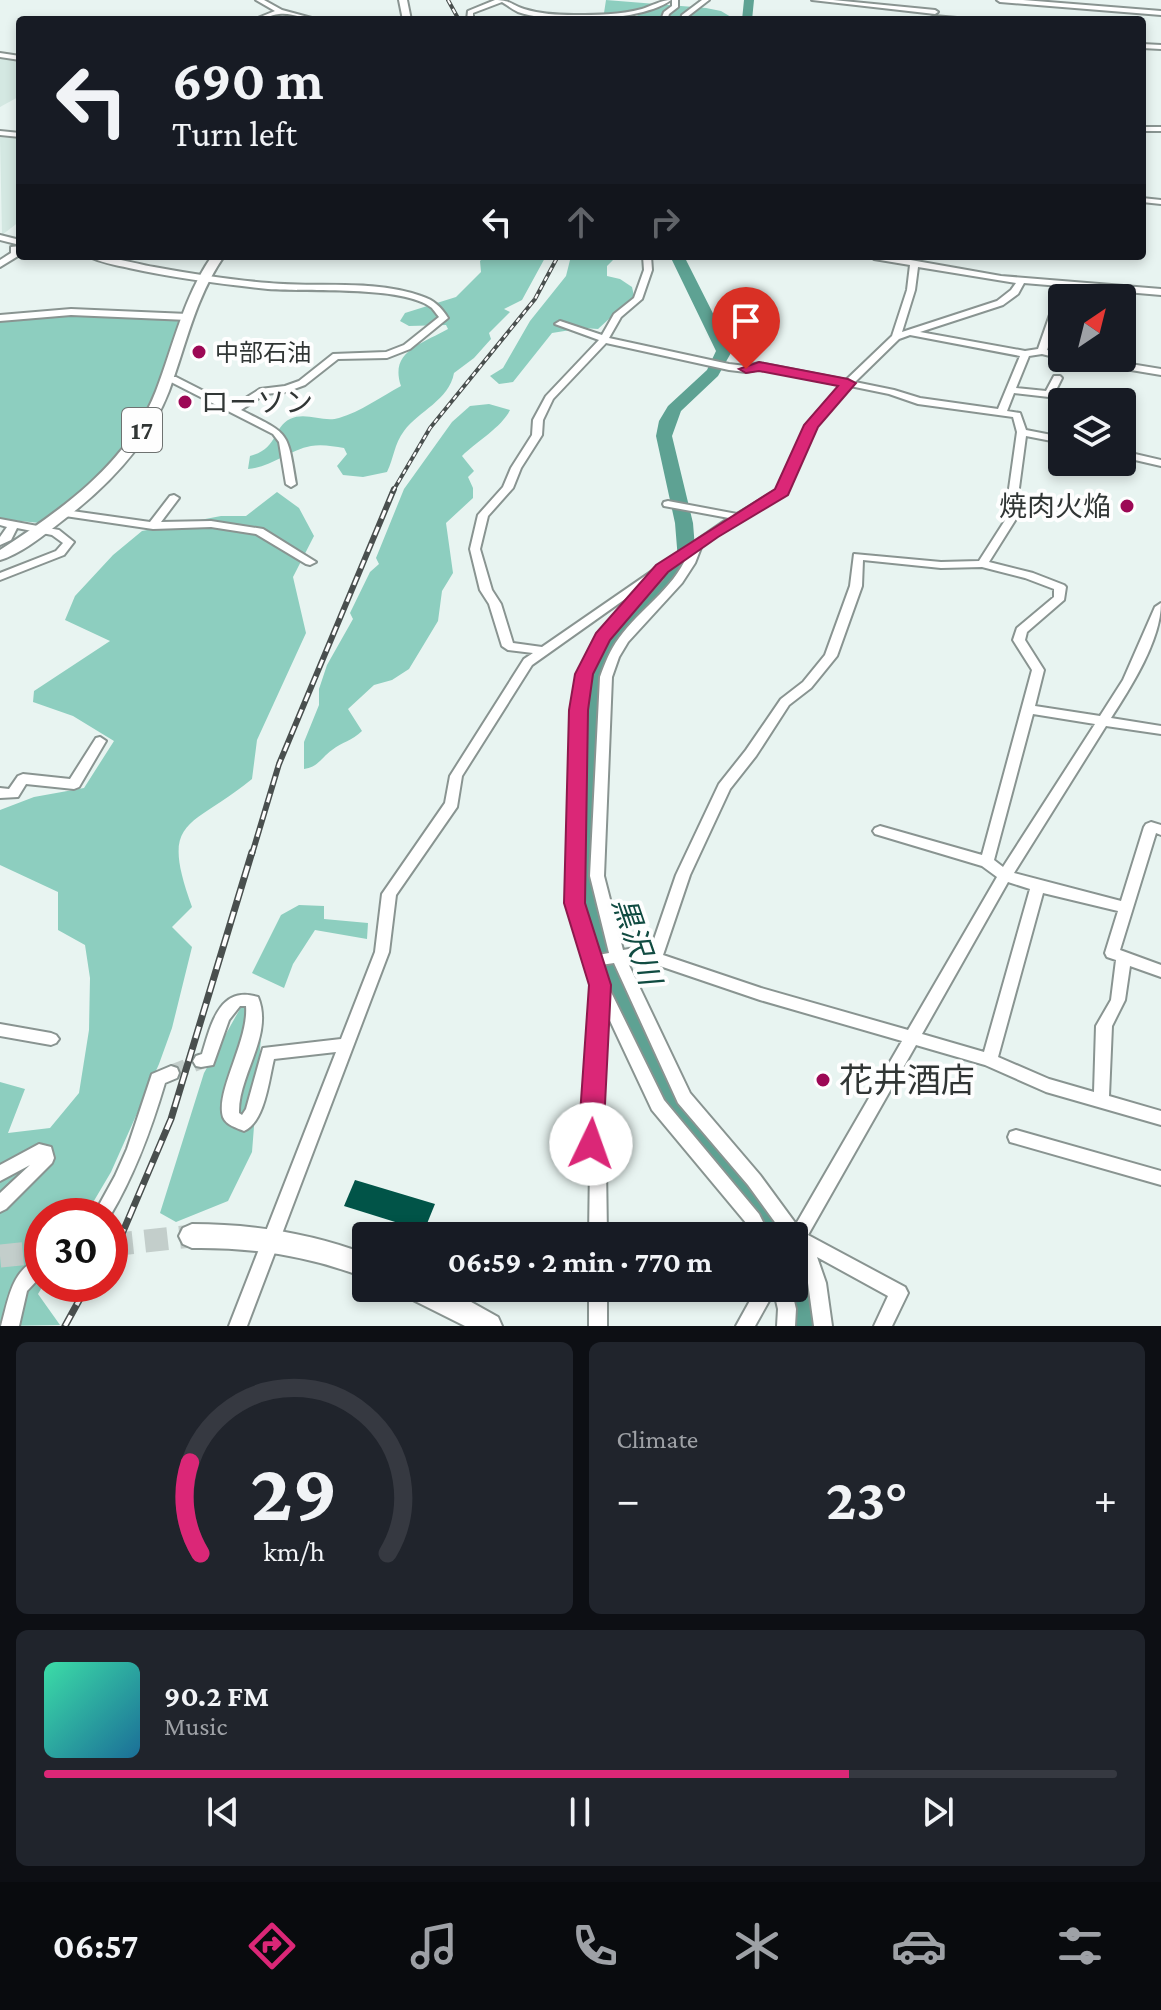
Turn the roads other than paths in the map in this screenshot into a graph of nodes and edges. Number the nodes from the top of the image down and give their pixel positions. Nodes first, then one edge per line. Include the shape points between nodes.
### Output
1 (259, 0) edge
2 (502, 0) edge
3 (668, 0) edge
4 (675, 0) edge
5 (706, 0) edge
6 (815, 0) edge
7 (1000, 0) edge
8 (1098, 4) edge
9 (280, 11) junction
10 (267, 16) edge
11 (300, 16) edge
12 (470, 16) edge
13 (573, 16) edge
14 (608, 16) edge
15 (665, 16) edge
16 (686, 16) edge
17 (927, 16) edge
18 (1161, 16) edge
19 (16, 251) edge
20 (108, 260) edge
21 (215, 260) edge
22 (647, 260) edge
23 (892, 260) edge
24 (0, 264) edge
25 (914, 265) junction
26 (202, 276) junction
27 (1021, 281) junction
28 (1065, 284) edge
29 (1136, 290) edge
30 (1161, 292) edge
31 (188, 317) junction
32 (0, 318) edge
33 (560, 324) dead end
34 (909, 333) junction
35 (1048, 334) edge
36 (896, 337) junction
37 (605, 339) junction
38 (1042, 351) junction
39 (1048, 352) edge
40 (1025, 354) junction
41 (1136, 368) edge
42 (1161, 372) edge
43 (1057, 378) dead end
44 (166, 379) junction
45 (848, 383) junction
46 (1012, 390) junction
47 (234, 410) junction
48 (1002, 411) junction
49 (1022, 432) junction
50 (1048, 437) edge
51 (1136, 457) edge
52 (1161, 463) edge
53 (291, 484) dead end
54 (174, 498) dead end
55 (676, 506) dead end
56 (65, 513) junction
57 (738, 517) junction
58 (0, 522) edge
59 (14, 524) junction
60 (153, 526) junction
61 (43, 530) junction
62 (0, 542) edge
63 (696, 545) junction
64 (0, 556) edge
65 (310, 562) dead end
66 (982, 564) junction
67 (662, 569) junction
68 (0, 577) edge
69 (1161, 607) edge
70 (544, 651) junction
71 (1027, 709) junction
72 (1105, 720) junction
73 (1161, 730) edge
74 (100, 741) dead end
75 (0, 793) edge
76 (589, 828) junction
77 (1161, 830) edge
78 (880, 831) dead end
79 (987, 862) junction
80 (1005, 876) junction
81 (1038, 886) junction
82 (1126, 908) junction
83 (1124, 957) junction
84 (605, 958) junction
85 (655, 958) junction
86 (1161, 971) edge
87 (600, 985) junction
88 (0, 1030) edge
89 (913, 1037) junction
90 (51, 1039) dead end
91 (346, 1045) junction
92 (661, 1051) junction
93 (636, 1059) junction
94 (989, 1060) junction
95 (201, 1061) tunnel mouth
96 (171, 1073) tunnel mouth
97 (1101, 1102) junction
98 (1161, 1118) edge
99 (1016, 1137) dead end
100 (710, 1148) junction
101 (0, 1174) edge
102 (1161, 1178) edge
103 (112, 1198) edge
104 (0, 1204) edge
105 (598, 1222) edge
106 (754, 1222) edge
107 (778, 1222) edge
108 (807, 1222) edge
109 (192, 1236) tunnel mouth
110 (271, 1241) junction
111 (808, 1247) edge
112 (352, 1260) edge
113 (808, 1263) edge
114 (24, 1279) edge
115 (449, 1302) edge
116 (598, 1302) edge
117 (759, 1302) edge
118 (785, 1302) edge
119 (890, 1324) edge
120 (10, 1326) edge
121 (238, 1326) edge
122 (489, 1326) edge
123 (598, 1326) edge
124 (745, 1326) edge
125 (786, 1326) edge
126 (823, 1326) edge

1 - 9 street
2 - 12 street
2 - 13 street via 519,10
3 - 14 street via 641,14
4 - 15 street
5 - 16 street
6 - 17 street
7 - 8 street
8 - 18 street
9 - 10 street
9 - 11 street
19 - 24 street
20 - 26 street
21 - 26 main road, 17
22 - 37 street via 638,299 617,316
23 - 25 street
25 - 27 street
25 - 36 street
26 - 31 main road, 17
26 - 47 street via 271,287 373,290 427,301 443,312 444,318 407,347 387,355 336,356 302,383 263,391
27 - 28 street
27 - 34 street via 1000,303
29 - 30 street
31 - 32 street via 91,310
31 - 44 main road, 17
33 - 37 street
34 - 36 street
34 - 40 street
35 - 38 street
36 - 45 street
37 - 45 street via 729,367 759,366
37 - 70 street via 549,398 537,435 508,488 483,515 475,540 486,590 508,646
38 - 39 street
38 - 40 street
40 - 46 street
41 - 42 street
43 - 46 street via 1049,394
44 - 47 street
44 - 56 main road, 17 via 153,413 126,454
45 - 48 street via 918,401
45 - 57 street via 811,425 782,491
46 - 48 street
47 - 53 street via 277,432 284,442
48 - 49 street via 1017,415
49 - 50 street
49 - 66 street via 1012,503 1016,511
51 - 52 street
54 - 60 street
55 - 57 street
56 - 60 street
56 - 61 main road, 17
57 - 63 street
58 - 59 street
59 - 61 street
59 - 62 street
60 - 65 street via 211,524 259,531
61 - 64 main road, 17
61 - 68 street via 64,537 67,547
63 - 67 street
63 - 76 street via 686,573 611,657
66 - 71 street via 1060,587 1060,598 1021,631 1019,640 1038,670
66 - 85 street via 858,556 857,581 831,656 785,702 724,787 683,875
67 - 70 street
67 - 76 street via 603,637 584,674 579,710
69 - 72 street
70 - 91 street via 528,662 456,776 452,804 389,894 382,952
71 - 72 street
71 - 79 street
72 - 73 street
72 - 80 street
74 - 75 street via 74,784 23,779 13,794
76 - 84 street
76 - 84 street via 575,903
77 - 82 street via 1151,827
78 - 79 street
79 - 80 street
80 - 81 street
80 - 89 street
81 - 82 street
81 - 94 street
82 - 83 street via 1112,953
83 - 86 street
83 - 97 street via 1118,1000 1104,1026
84 - 85 street
84 - 87 street
84 - 92 street
85 - 89 street
87 - 93 street
87 - 105 street via 591,1144 598,1165
88 - 90 street
89 - 94 street
89 - 108 street
91 - 95 street via 268,1053 253,1112 244,1124 231,1117 230,1110 250,1049 253,1001 229,1004 208,1060
91 - 110 street
92 - 93 street
92 - 100 street
93 - 100 street via 658,1105
94 - 97 street
96 - 103 street via 158,1079 142,1139
97 - 98 street
99 - 102 street
100 - 106 street
100 - 107 street
101 - 104 street via 15,1162 45,1152 41,1165
109 - 110 highway
110 - 112 highway
110 - 121 street
111 - 119 street via 899,1293
113 - 126 street
114 - 120 street via 16,1289
115 - 122 highway
116 - 123 street
117 - 124 street
118 - 125 street

